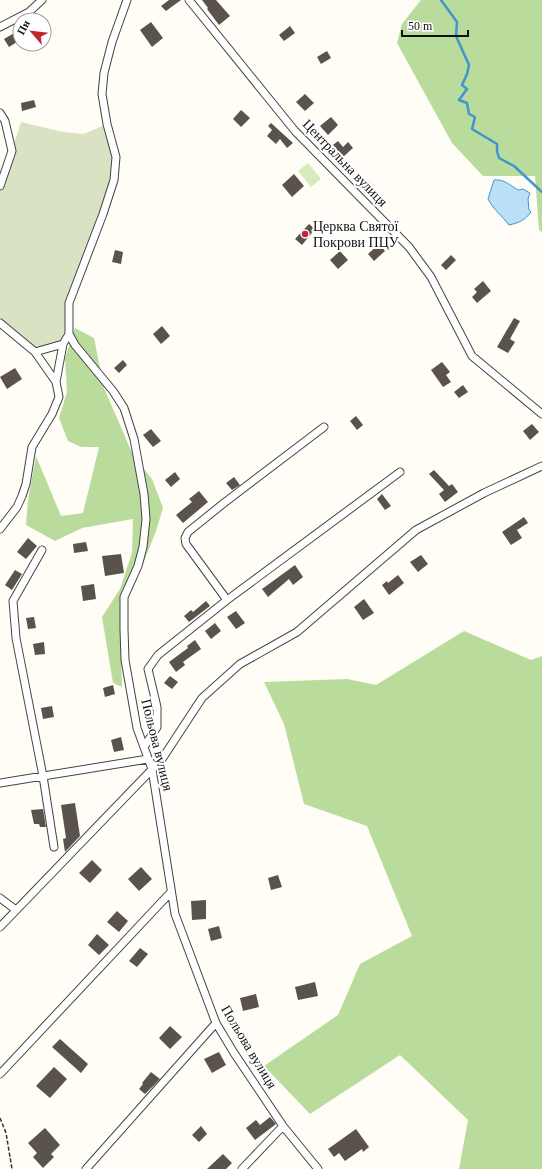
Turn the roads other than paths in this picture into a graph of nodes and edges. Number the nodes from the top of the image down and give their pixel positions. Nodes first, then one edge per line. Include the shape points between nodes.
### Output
1 (42, 0) edge
2 (127, 0) edge
3 (189, 0) edge
4 (0, 27) edge
5 (0, 113) edge
6 (0, 186) edge
7 (0, 323) edge
8 (69, 334) junction
9 (62, 344) junction
10 (35, 352) junction
11 (56, 382) junction
12 (542, 414) edge
13 (324, 427) dead end
14 (542, 466) edge
15 (400, 472) dead end
16 (0, 529) edge
17 (42, 550) dead end
18 (227, 600) junction
19 (144, 748) junction
20 (148, 759) junction
21 (152, 769) junction
22 (43, 776) junction
23 (0, 783) edge
24 (54, 847) dead end
25 (171, 892) junction
26 (0, 898) edge
27 (16, 910) junction
28 (0, 926) edge
29 (216, 1023) junction
30 (0, 1074) edge
31 (283, 1126) junction
32 (86, 1169) edge
33 (242, 1169) edge
34 (318, 1169) edge

1 - 4 street via 29,12
2 - 8 street via 112,42 104,73 102,94 116,157 114,180 69,303
3 - 12 street, Центральна вулиця via 295,131 409,247 431,277 472,356
5 - 6 street via 5,121 12,151
7 - 10 street
8 - 9 street
8 - 19 street, Польова вулиця via 124,408 134,439 144,494 146,519 143,547 138,566 124,597 125,660 137,728
9 - 10 street
9 - 11 street
10 - 11 street
11 - 16 street via 59,397 52,414 32,446 22,496
13 - 18 street via 188,532 186,544
14 - 21 street via 484,493 416,530 297,632 240,664 202,698
15 - 18 street
17 - 22 street via 13,601 16,638
18 - 19 street via 158,656 148,669 157,707 157,727
19 - 20 street, Польова вулиця
20 - 21 street, Польова вулиця
20 - 22 street
21 - 25 street, Польова вулиця
21 - 27 street
22 - 23 street
22 - 24 street
25 - 29 street, Польова вулиця via 174,914
25 - 30 street
26 - 27 street
27 - 28 street
29 - 31 street, Польова вулиця
29 - 32 street
31 - 33 street
31 - 34 street, Польова вулиця

